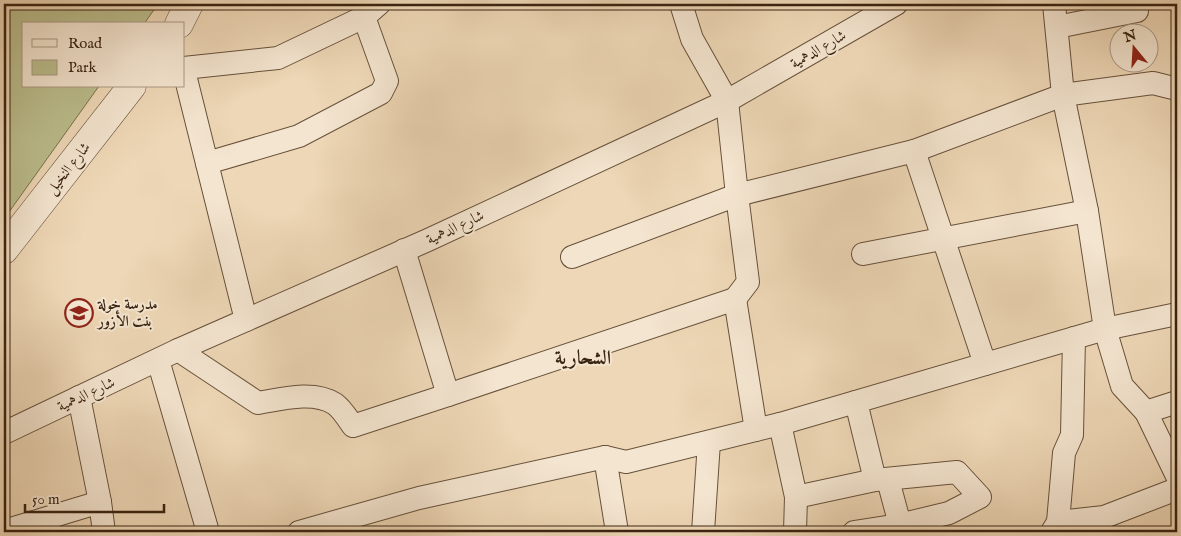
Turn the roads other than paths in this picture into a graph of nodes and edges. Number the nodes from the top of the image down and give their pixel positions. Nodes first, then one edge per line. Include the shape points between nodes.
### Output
1 (189, 4) edge
2 (680, 4) edge
3 (896, 4) edge
4 (1054, 4) edge
5 (372, 10) edge
6 (1136, 11) dead end
7 (180, 22) edge
8 (1057, 27) junction
9 (185, 69) edge
10 (185, 73) edge
11 (130, 88) edge
12 (1177, 89) edge
13 (1063, 95) junction
14 (727, 101) junction
15 (914, 151) junction
16 (206, 163) junction
17 (737, 195) junction
18 (1087, 211) junction
19 (944, 239) junction
20 (4, 250) edge
21 (404, 250) junction
22 (862, 254) dead end
23 (572, 257) dead end
24 (735, 299) junction
25 (1177, 314) edge
26 (246, 320) junction
27 (1106, 329) junction
28 (1074, 338) junction
29 (178, 350) junction
30 (158, 360) junction
31 (985, 364) junction
32 (448, 395) junction
33 (79, 397) junction
34 (856, 402) junction
35 (1177, 402) edge
36 (1146, 412) junction
37 (780, 424) junction
38 (756, 430) junction
39 (4, 433) edge
40 (709, 442) junction
41 (605, 457) junction
42 (1177, 476) edge
43 (882, 480) junction
44 (1177, 489) edge
45 (796, 497) junction
46 (100, 502) junction
47 (952, 523) edge
48 (1055, 527) edge
49 (900, 528) edge
50 (4, 532) edge
51 (104, 532) edge
52 (208, 532) edge
53 (299, 532) edge
54 (617, 532) edge
55 (703, 532) edge
56 (795, 532) edge
57 (854, 532) edge

1 - 7 street
2 - 14 street via 692,39
3 - 14 street, شارع الدهمية
4 - 8 street
5 - 9 street via 278,58
5 - 16 street via 387,81 381,93 299,136
6 - 8 street
8 - 13 street
10 - 16 street
11 - 20 street, شارع النخيل
12 - 13 street via 1153,83
13 - 15 street
13 - 18 street
14 - 17 street
14 - 21 street, شارع الدهمية
15 - 17 street
15 - 19 street
16 - 26 street
17 - 23 street
17 - 24 street via 748,282
18 - 19 street
18 - 27 street
19 - 22 street
19 - 31 street
21 - 26 street, شارع الدهمية
21 - 32 street
24 - 32 street
24 - 38 street
25 - 27 street
26 - 29 street, شارع الدهمية
27 - 28 street
27 - 36 street via 1122,386
28 - 31 street
28 - 48 street via 1072,435 1064,453
29 - 30 street, شارع الدهمية
29 - 32 street via 258,402 320,397 336,405 354,426
30 - 33 street, شارع الدهمية
30 - 52 street
31 - 34 street
33 - 39 street, شارع الدهمية
33 - 46 street
34 - 37 street
34 - 43 street
35 - 36 street
36 - 42 street
37 - 38 street
37 - 45 street
38 - 40 street
40 - 41 street via 626,462
40 - 55 street
41 - 53 street via 419,498
41 - 54 street
43 - 45 street
43 - 47 street via 957,472 980,497
43 - 49 street
44 - 48 street via 1104,517
45 - 56 street
46 - 50 street
46 - 51 street
47 - 49 street
49 - 57 street

